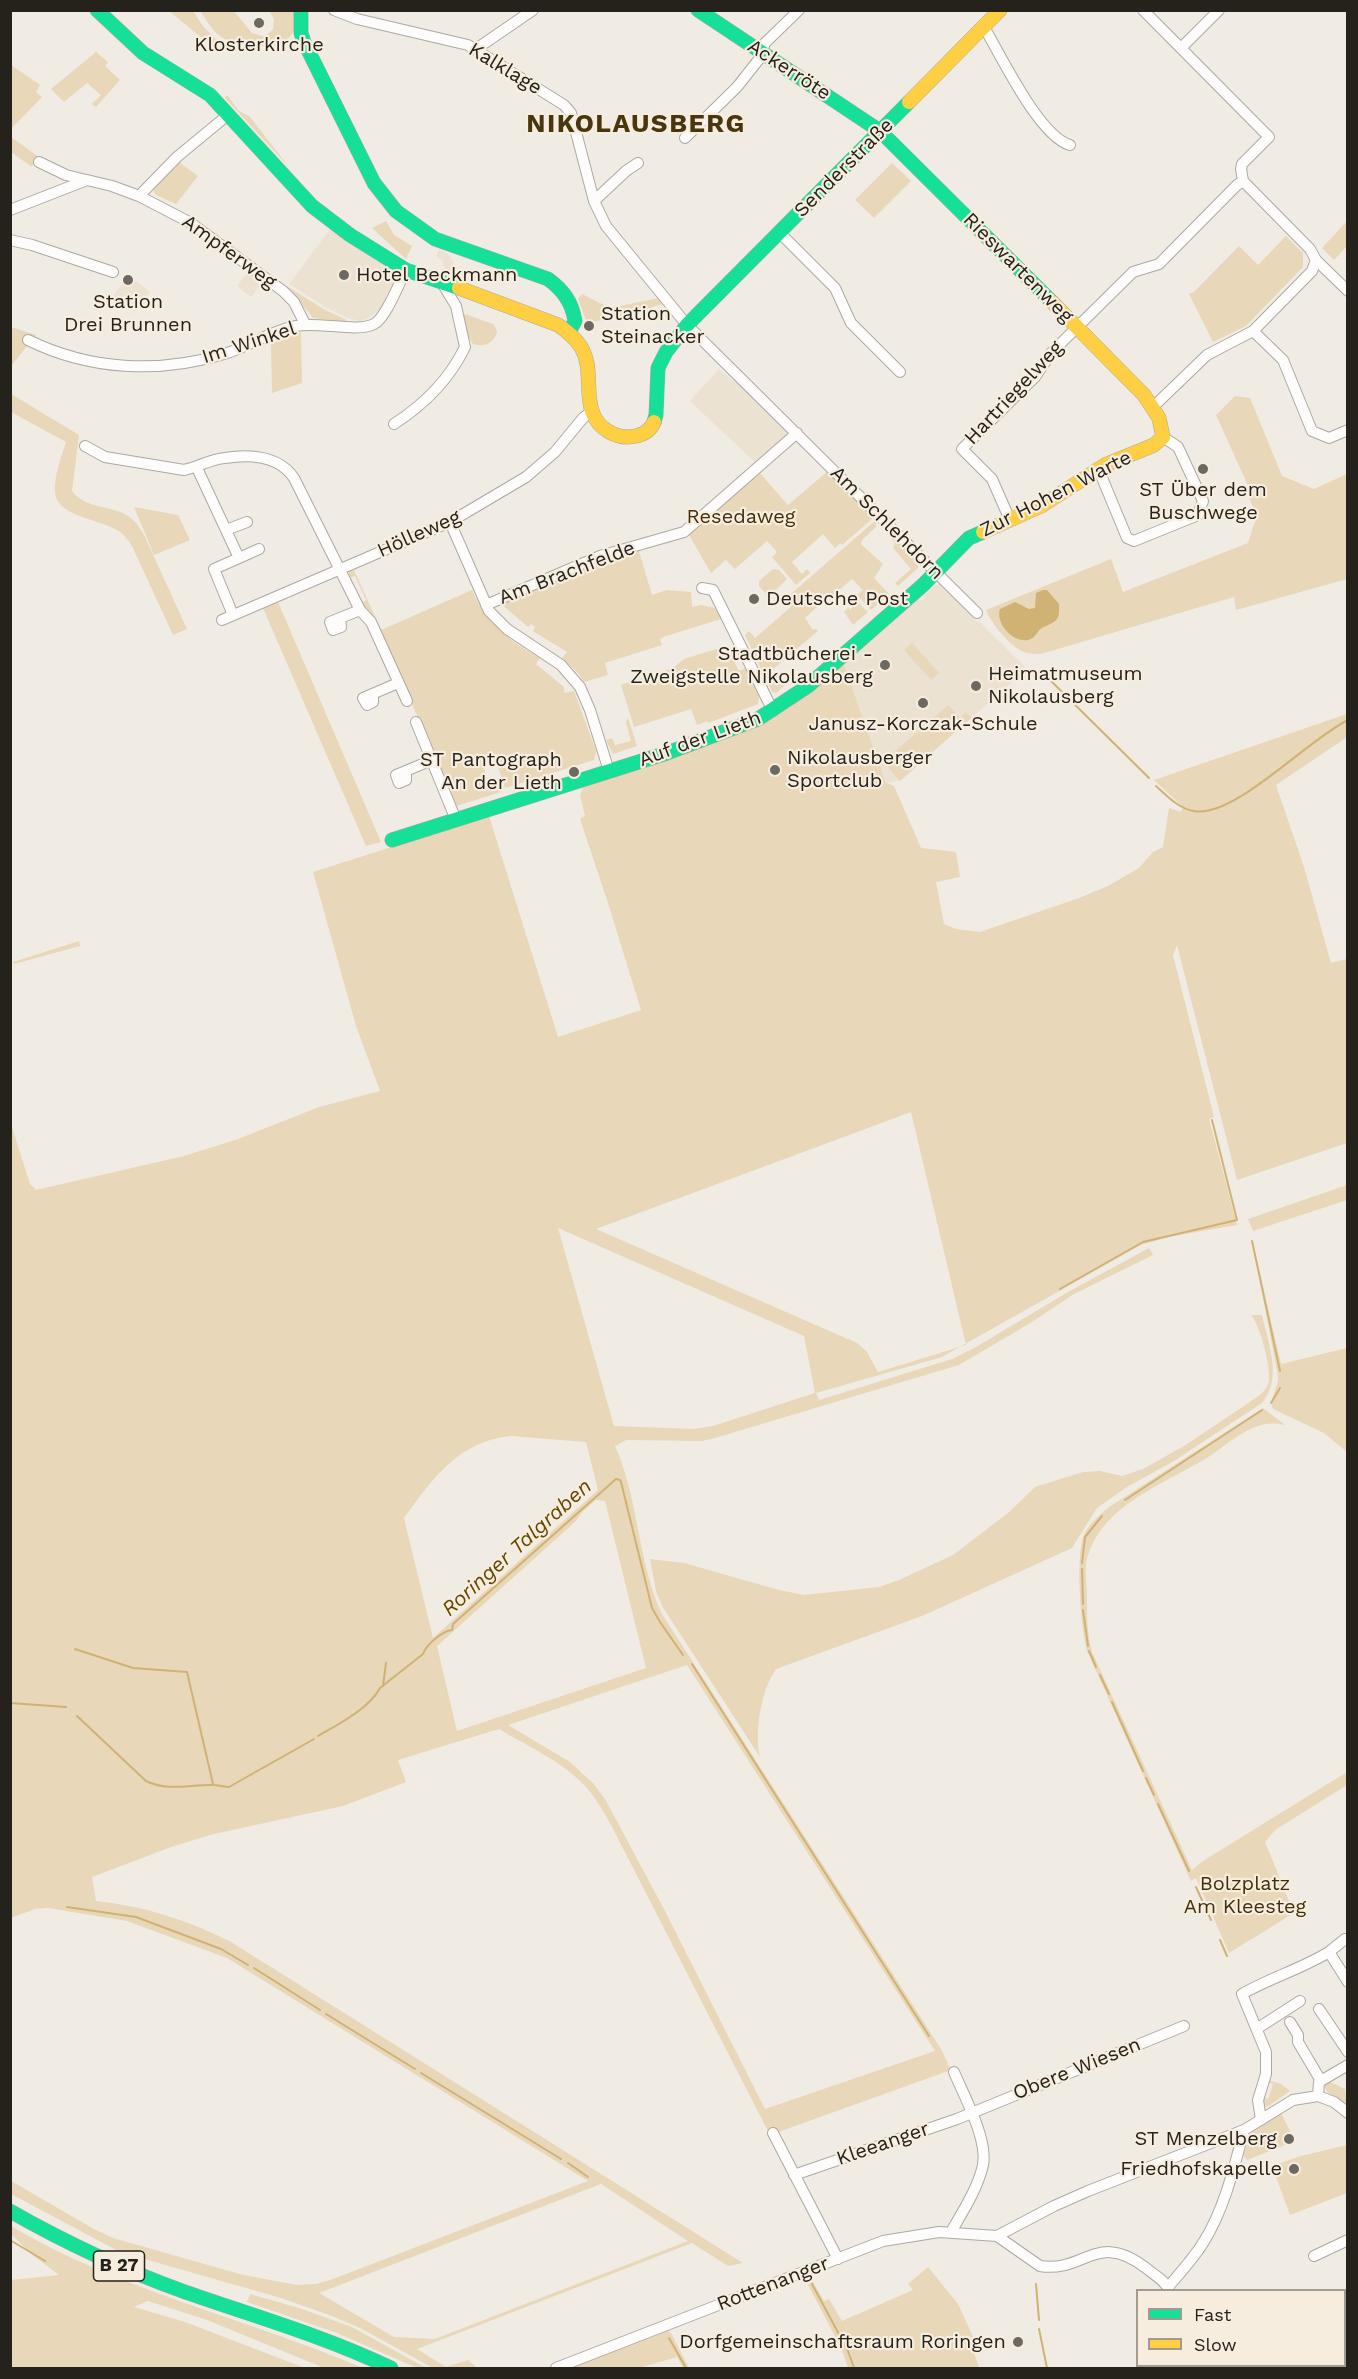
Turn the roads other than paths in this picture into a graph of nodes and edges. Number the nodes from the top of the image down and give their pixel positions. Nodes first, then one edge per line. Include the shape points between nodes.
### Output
1 (97, 10) edge
2 (301, 10) edge
3 (334, 10) edge
4 (534, 10) edge
5 (698, 10) edge
6 (799, 10) edge
7 (1000, 10) edge
8 (1143, 10) edge
9 (1219, 10) edge
10 (984, 27) junction
11 (1181, 48) junction
12 (476, 49) junction
13 (763, 53) junction
14 (229, 114) junction
15 (880, 131) junction
16 (686, 138) dead end
17 (1070, 145) dead end
18 (39, 162) dead end
19 (638, 163) dead end
20 (87, 180) junction
21 (1243, 181) junction
22 (139, 196) junction
23 (594, 201) junction
24 (10, 210) edge
25 (780, 233) junction
26 (10, 240) edge
27 (1316, 260) junction
28 (406, 270) junction
29 (113, 272) dead end
30 (442, 284) junction
31 (1347, 291) edge
32 (305, 324) junction
33 (687, 326) junction
34 (1077, 327) junction
35 (1253, 331) junction
36 (569, 332) junction
37 (28, 340) dead end
38 (900, 372) dead end
39 (1153, 407) junction
40 (592, 411) junction
41 (394, 424) dead end
42 (1347, 430) edge
43 (797, 433) junction
44 (1162, 437) junction
45 (85, 446) dead end
46 (197, 468) junction
47 (1098, 468) junction
48 (1010, 520) junction
49 (247, 522) dead end
50 (450, 522) junction
51 (226, 530) junction
52 (259, 549) dead end
53 (238, 558) junction
54 (341, 569) junction
55 (936, 572) junction
56 (702, 588) dead end
57 (486, 605) junction
58 (360, 609) junction
59 (977, 613) dead end
60 (233, 615) junction
61 (340, 618) dead end
62 (222, 620) dead end
63 (398, 683) junction
64 (373, 694) dead end
65 (407, 701) dead end
66 (773, 711) junction
67 (416, 722) dead end
68 (432, 760) junction
69 (406, 771) dead end
70 (609, 771) junction
71 (456, 820) junction
72 (392, 840) dead end
73 (1345, 1939) dead end
74 (1329, 1952) junction
75 (1347, 1982) edge
76 (1300, 2001) dead end
77 (1319, 2009) dead end
78 (1290, 2022) dead end
79 (1184, 2025) dead end
80 (1257, 2028) junction
81 (1347, 2052) edge
82 (1347, 2065) edge
83 (954, 2072) dead end
84 (1321, 2081) junction
85 (1318, 2097) junction
86 (971, 2113) junction
87 (1347, 2113) edge
88 (1261, 2120) junction
89 (1244, 2130) junction
90 (773, 2133) dead end
91 (794, 2175) junction
92 (10, 2211) edge
93 (951, 2232) junction
94 (998, 2236) junction
95 (1347, 2240) edge
96 (1314, 2256) dead end
97 (838, 2259) junction
98 (1168, 2289) edge
99 (391, 2368) edge
100 (556, 2368) edge

1 - 14 street via 143,53 197,85
2 - 36 street via 304,42 375,183 396,211 435,239 548,279 571,302 575,321
3 - 12 street, Kalklage
4 - 12 street
5 - 13 street, Ackerröte
6 - 13 street via 765,43
7 - 10 street, Senderstraße
8 - 11 street
9 - 11 street
10 - 15 street, Senderstraße
10 - 17 street via 1036,115 1051,134
11 - 21 street via 1269,137 1242,164
12 - 23 street, Kalklage via 568,109
13 - 15 street, Ackerröte
13 - 16 street via 737,87
14 - 22 street via 177,157
14 - 28 street via 312,206
15 - 25 street, Senderstraße
15 - 34 street, Rieswartenweg
18 - 20 street, Ampferweg
19 - 23 street
20 - 22 street, Ampferweg
20 - 24 street
21 - 27 street via 1310,249
21 - 34 street via 1159,264 1133,272
22 - 32 street, Ampferweg via 191,223 283,291 294,302
23 - 33 street, Kalklage via 602,221
25 - 33 street, Senderstraße
25 - 38 street via 835,288 851,323
26 - 29 street
27 - 31 street
27 - 35 street via 1312,271
28 - 30 street
28 - 32 street, Im Winkel via 374,324
30 - 36 street via 509,306
30 - 41 street via 456,306 465,347 452,372 437,389
32 - 37 street, Im Winkel via 222,354 157,366 78,360
33 - 40 street, Senderstraße via 658,368 656,415 650,429 638,436 618,436 601,426
33 - 43 street, Am Schlehdorn
34 - 39 street, Rieswartenweg
34 - 48 street, Hartriegelweg via 1051,353 1035,377 962,449 992,479
35 - 39 street via 1207,355
35 - 42 street via 1283,360 1312,431 1329,438
36 - 40 street via 587,361
39 - 44 street via 1162,426
40 - 50 street, Hölleweg via 526,477
43 - 55 street, Am Schlehdorn
43 - 57 street, Am Brachfelde via 684,532 600,556
44 - 47 street, Zur Hohen Warte via 1155,445
44 - 47 street via 1178,447 1203,501 1198,515 1134,541 1127,538
45 - 46 street via 105,457 184,470
46 - 51 street
46 - 54 street via 224,458 261,458 283,466 294,478
47 - 48 street, Zur Hohen Warte via 1041,506
48 - 55 street, Zur Hohen Warte via 969,538
49 - 51 street
50 - 54 street, Hölleweg
50 - 57 street, Am Brachfelde
51 - 53 street
52 - 53 street
53 - 60 street via 214,569
54 - 58 street
54 - 60 street, Hölleweg
55 - 59 street, Am Schlehdorn
55 - 66 street, Auf der Lieth via 808,686
56 - 66 street via 713,591
57 - 70 street, Am Brachfelde via 507,629 553,659 576,681 590,710
58 - 61 street
58 - 63 street via 371,622
60 - 62 street, Hölleweg
63 - 64 street
63 - 65 street
66 - 70 street, Auf der Lieth via 725,733
67 - 68 street
68 - 69 street
68 - 71 street
70 - 71 street, Auf der Lieth
71 - 72 street, Auf der Lieth
73 - 74 street
74 - 75 street
74 - 80 street via 1242,1994
76 - 80 street
77 - 81 street
78 - 84 street
79 - 86 street, Obere Wiesen
80 - 88 street via 1267,2061 1258,2100
82 - 84 street
83 - 86 street
84 - 85 street
85 - 87 street via 1334,2102
85 - 88 street via 1293,2100
86 - 91 street, Kleeanger
86 - 93 street via 983,2145 983,2164
88 - 89 street
89 - 94 street via 1088,2191
89 - 98 street via 1234,2169 1209,2233
90 - 91 street
91 - 97 street
92 - 99 street, B 27 via 85,2252 134,2273 331,2340
93 - 94 street, Rottenanger
93 - 97 street, Rottenanger via 889,2239
94 - 98 street via 1044,2267 1100,2252 1121,2253 1136,2260
95 - 96 street
97 - 100 street, Rottenanger

